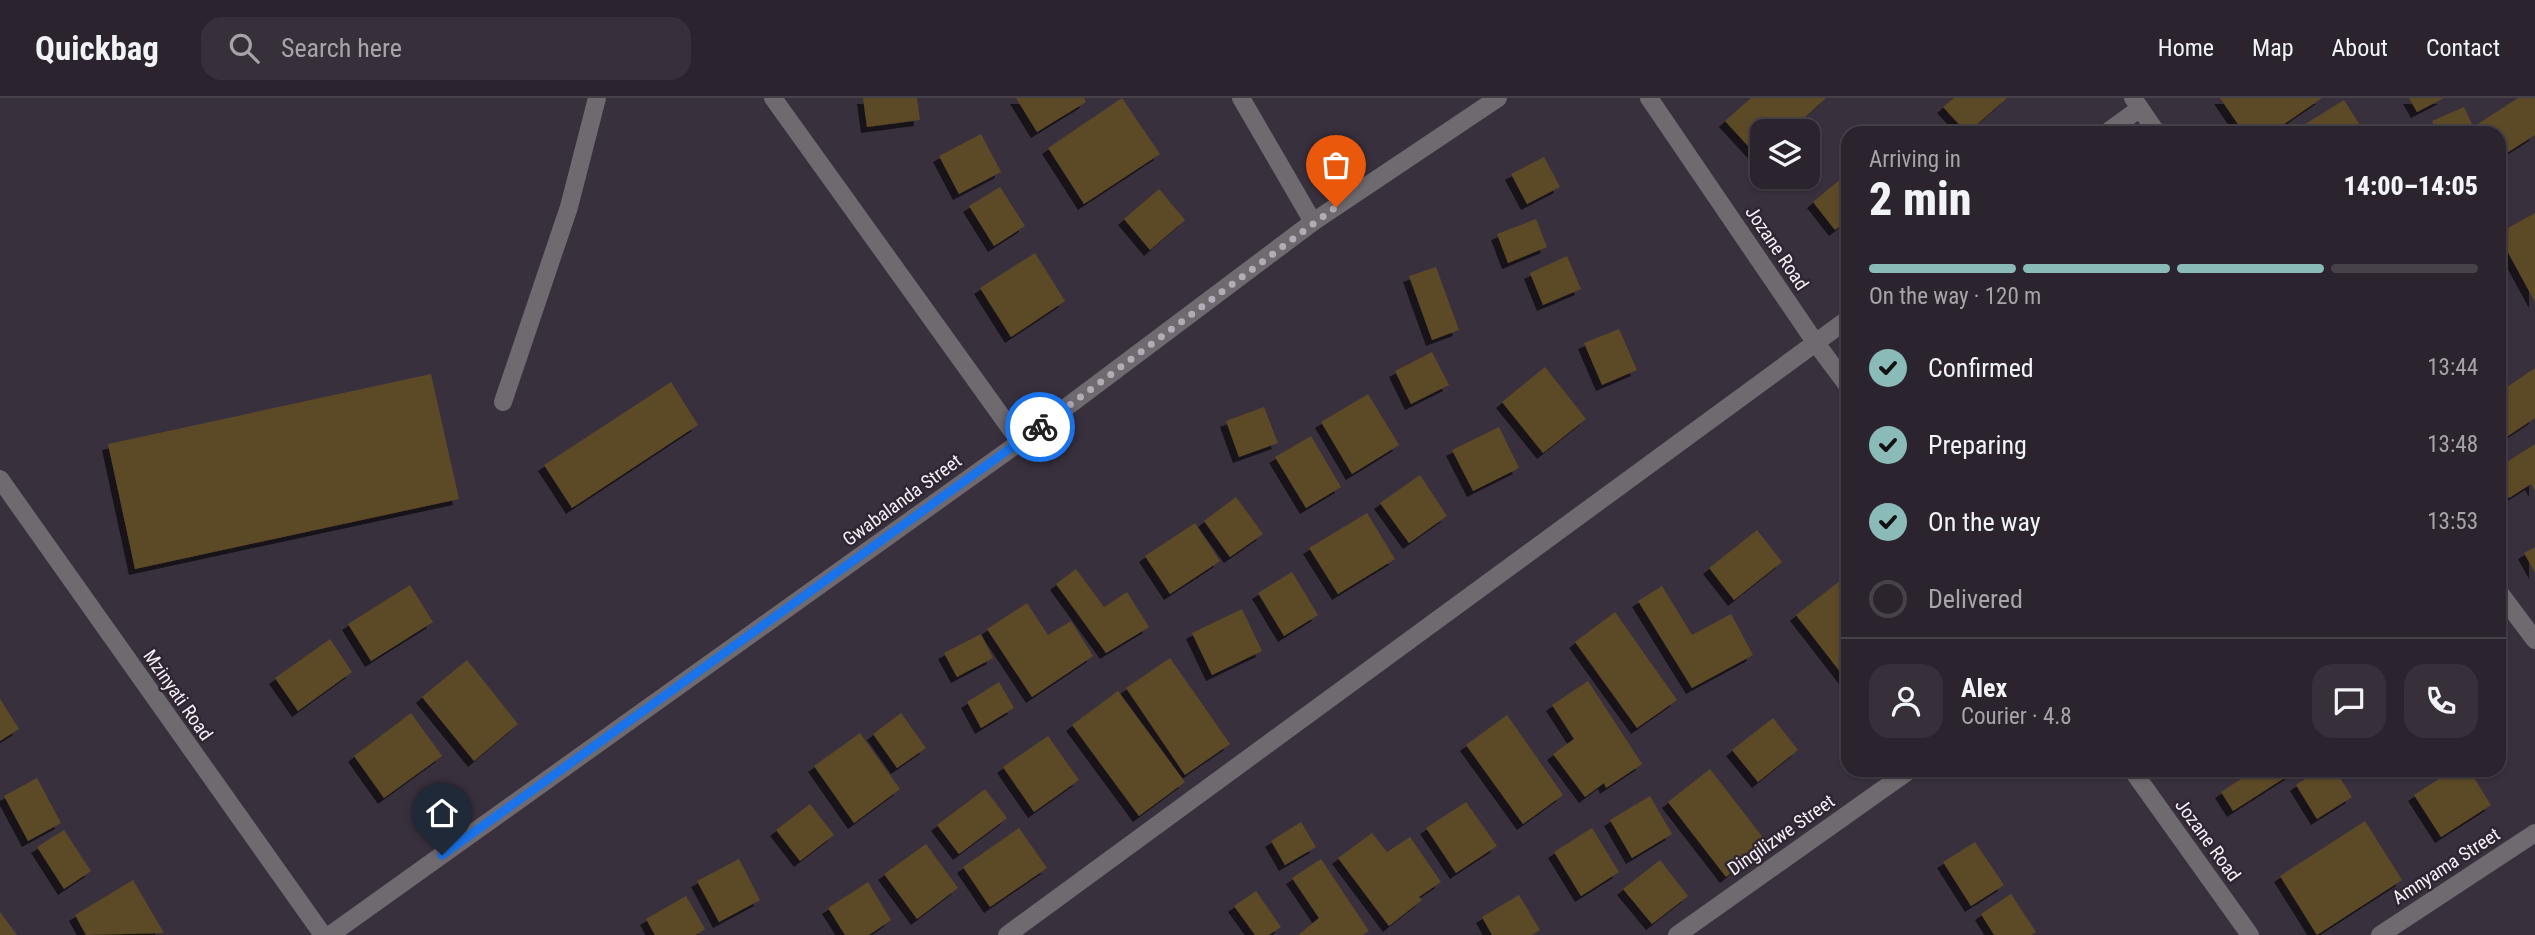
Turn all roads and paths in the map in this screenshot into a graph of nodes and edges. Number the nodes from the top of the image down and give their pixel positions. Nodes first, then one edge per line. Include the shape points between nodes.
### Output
1 (597, 98) edge
2 (773, 98) edge
3 (1241, 98) edge
4 (1498, 98) edge
5 (1650, 98) edge
6 (2136, 104) edge
7 (2113, 126) edge
8 (2152, 126) edge
9 (1313, 222) junction
10 (1841, 324) edge
11 (1815, 342) junction
12 (1841, 377) edge
13 (503, 402) dead end
14 (1020, 442) junction
15 (0, 479) edge
16 (2506, 601) edge
17 (2535, 640) edge
18 (1900, 777) edge
19 (2137, 777) edge
20 (2535, 833) edge
21 (323, 935) edge
22 (330, 935) edge
23 (1007, 935) edge
24 (1676, 935) edge
25 (2250, 935) edge
26 (2380, 935) edge

1 - 13 street via 569,207
2 - 14 street
3 - 9 street
4 - 9 street, Gwabalanda Street
5 - 11 street, Jozane Road
6 - 7 street
6 - 8 street
9 - 14 street, Gwabalanda Street
10 - 11 street
11 - 12 street, Jozane Road
11 - 23 street
14 - 22 street, Gwabalanda Street
15 - 21 street, Mzinyati Road
16 - 17 street
18 - 24 street, Dingilizwe Street
19 - 25 street, Jozane Road
20 - 26 street, Amnyama Street

